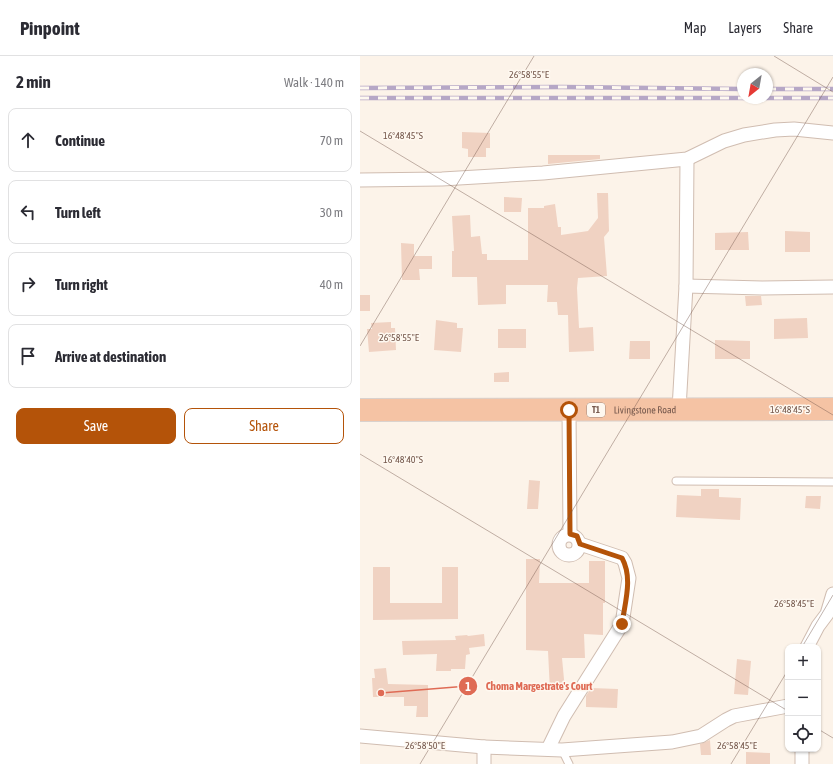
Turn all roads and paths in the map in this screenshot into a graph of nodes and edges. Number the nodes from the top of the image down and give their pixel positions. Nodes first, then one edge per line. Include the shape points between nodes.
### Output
1 (833, 133) edge
2 (687, 159) junction
3 (360, 180) edge
4 (686, 286) junction
5 (833, 287) edge
6 (679, 409) junction
7 (833, 409) edge
8 (360, 410) edge
9 (569, 410) junction
10 (676, 481) dead end
11 (833, 482) edge
12 (570, 534) junction
13 (580, 544) junction
14 (833, 594) edge
15 (809, 644) edge
16 (785, 707) edge
17 (360, 736) edge
18 (484, 747) junction
19 (548, 749) junction
20 (562, 750) junction
21 (802, 752) edge
22 (484, 764) edge
23 (569, 764) edge
24 (802, 764) edge

1 - 2 street via 794,129 744,135 724,141
2 - 3 street via 543,173 442,179
2 - 4 street
4 - 5 street
4 - 6 street
6 - 7 highway, Livingstone Road / T1
6 - 9 highway, Livingstone Road / T1
8 - 9 highway, Livingstone Road / T1
9 - 12 street
10 - 11 lane
12 - 13 street via 577,536
12 - 13 street via 560,539 560,550 565,554 576,554
13 - 19 street via 622,558 625,563 629,578 622,624 564,716
14 - 15 street via 827,614
16 - 20 street via 734,716 701,736 689,739
17 - 18 street
18 - 19 street
18 - 22 street
19 - 20 street
20 - 23 lane
21 - 24 street

